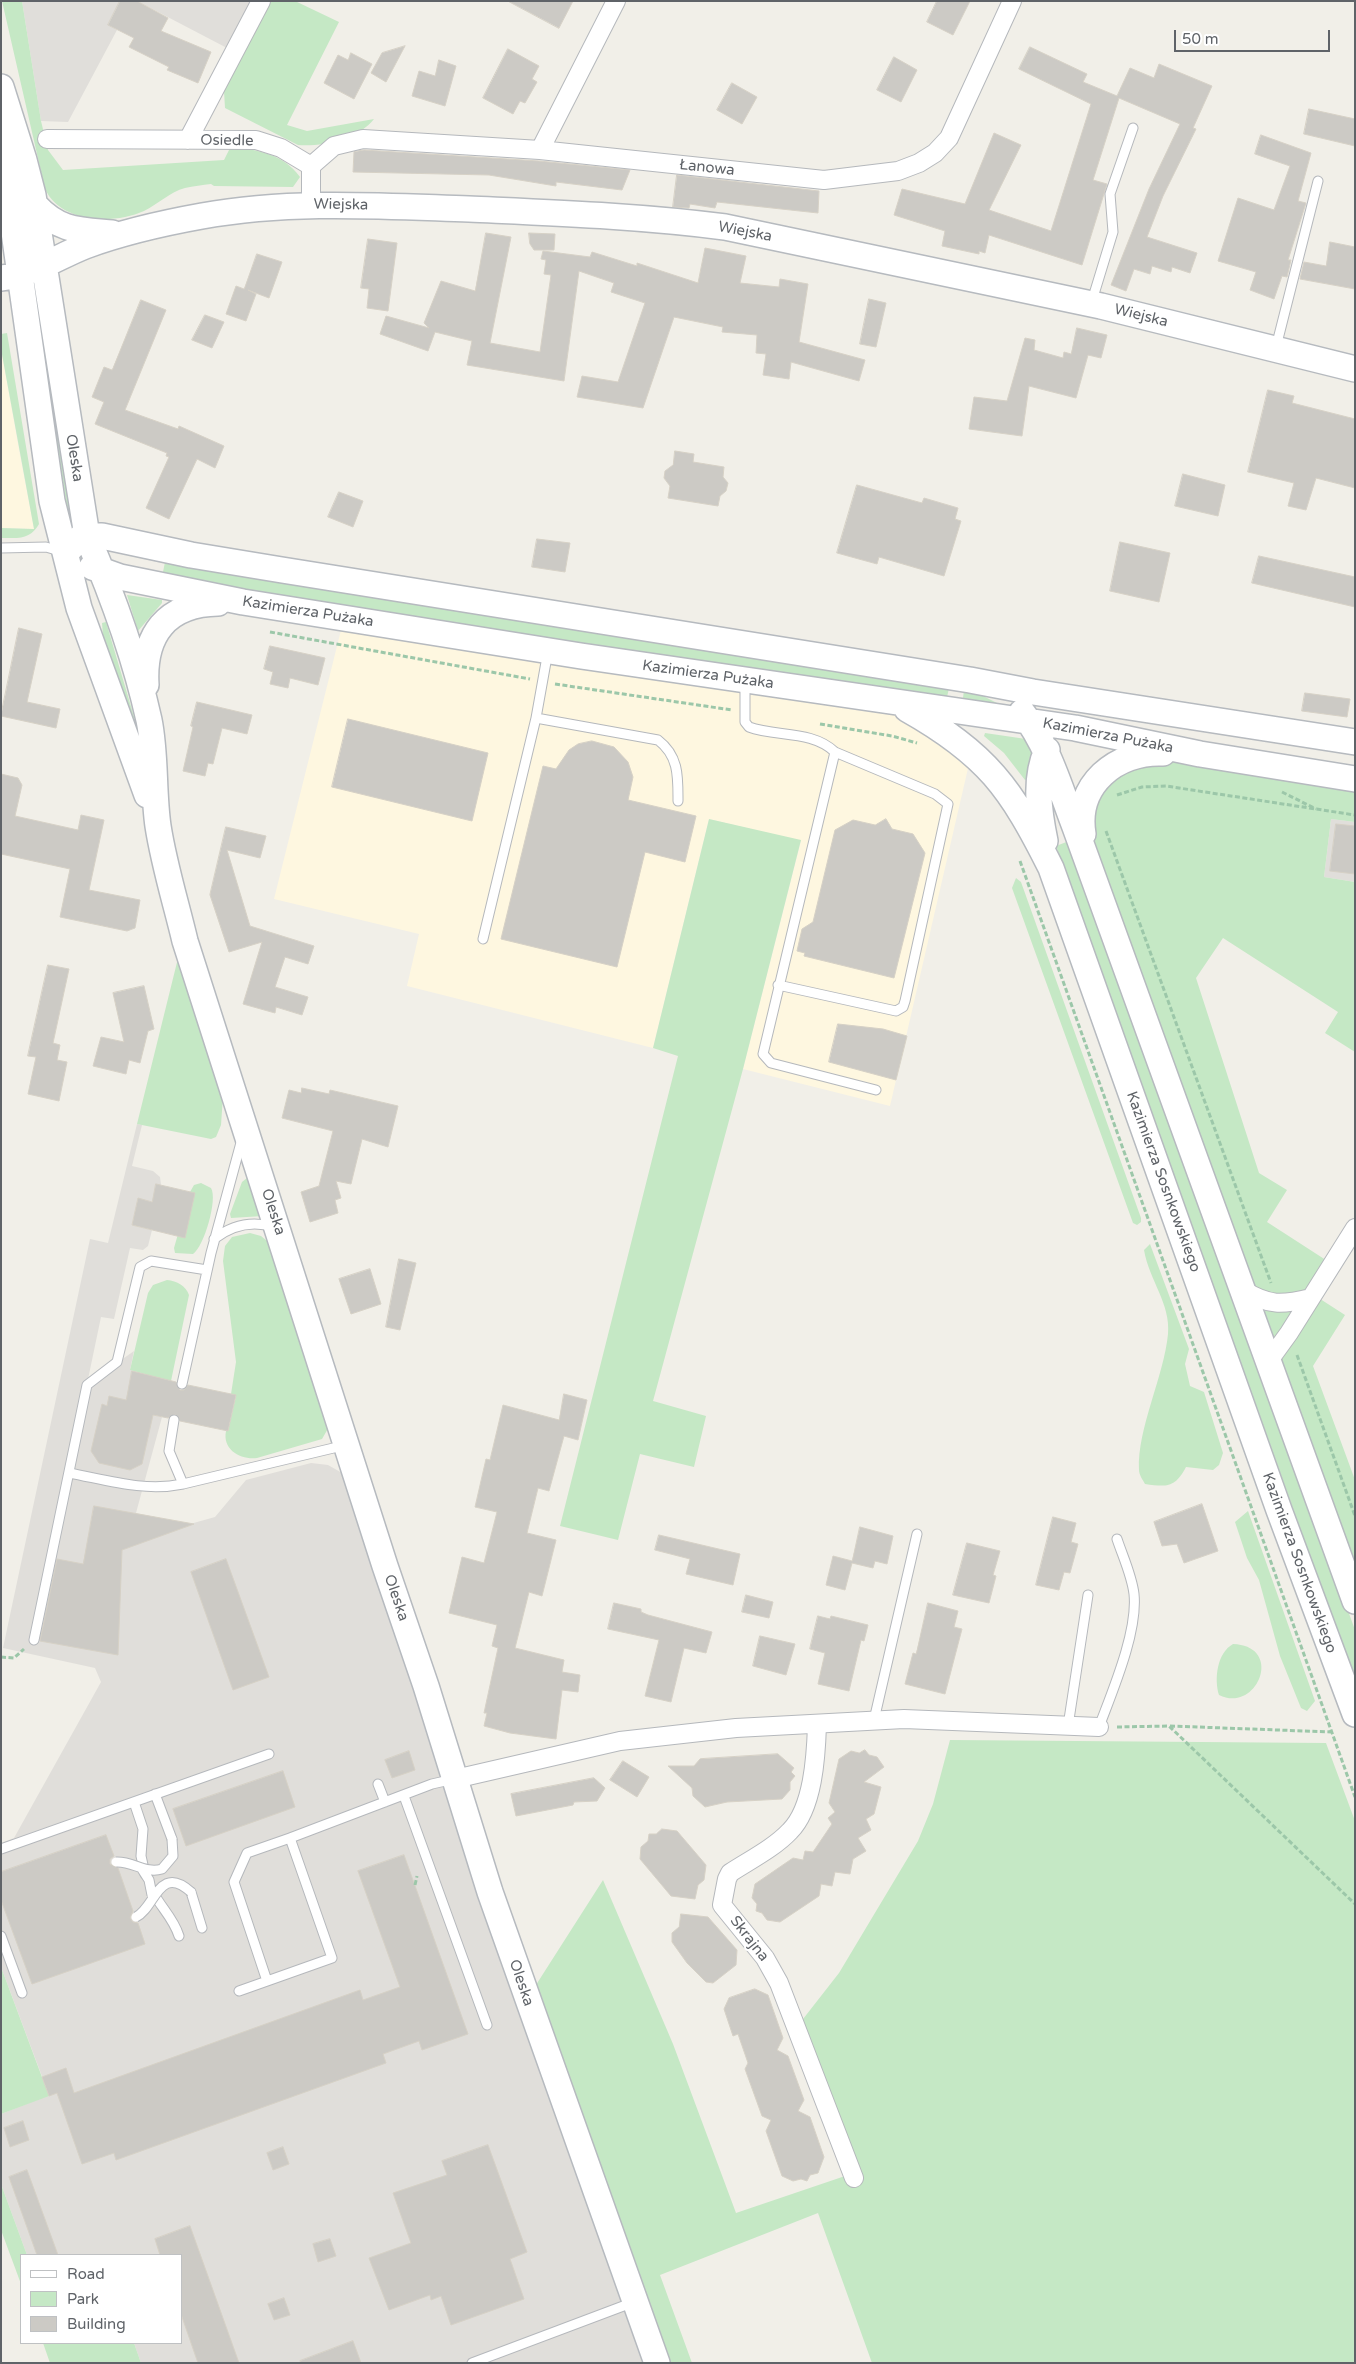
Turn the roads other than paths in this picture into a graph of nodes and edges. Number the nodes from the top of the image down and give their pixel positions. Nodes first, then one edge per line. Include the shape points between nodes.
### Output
1 (261, 1) edge
2 (616, 1) edge
3 (1012, 1) edge
4 (1, 87) edge
5 (1133, 128) dead end
6 (47, 139) dead end
7 (1, 140) edge
8 (188, 140) junction
9 (540, 150) junction
10 (311, 166) junction
11 (1318, 181) dead end
12 (311, 204) junction
13 (35, 205) junction
14 (124, 234) junction
15 (45, 266) junction
16 (11, 276) edge
17 (1091, 304) junction
18 (1275, 349) junction
19 (1355, 369) edge
20 (87, 536) junction
21 (1, 548) edge
22 (66, 552) junction
23 (102, 571) junction
24 (243, 602) junction
25 (548, 651) junction
26 (970, 680) junction
27 (745, 681) junction
28 (896, 703) junction
29 (1135, 708) junction
30 (536, 718) junction
31 (149, 722) junction
32 (1029, 722) junction
33 (1066, 727) junction
34 (1355, 742) edge
35 (834, 752) junction
36 (1046, 752) junction
37 (1200, 754) junction
38 (1355, 779) edge
39 (678, 801) dead end
40 (158, 825) junction
41 (1087, 861) junction
42 (1051, 868) junction
43 (483, 939) dead end
44 (778, 985) junction
45 (876, 1090) dead end
46 (245, 1126) junction
47 (1355, 1228) edge
48 (278, 1229) junction
49 (214, 1239) junction
50 (207, 1270) junction
51 (1243, 1290) junction
52 (1311, 1298) junction
53 (1268, 1362) junction
54 (182, 1384) dead end
55 (174, 1420) dead end
56 (347, 1445) junction
57 (69, 1473) junction
58 (183, 1484) junction
59 (917, 1534) dead end
60 (1117, 1539) dead end
61 (1088, 1596) dead end
62 (1355, 1601) edge
63 (34, 1640) road end
64 (1355, 1714) edge
65 (874, 1720) junction
66 (817, 1725) junction
67 (1068, 1726) junction
68 (1099, 1727) joint
69 (270, 1754) dead end
70 (455, 1779) junction
71 (378, 1784) dead end
72 (155, 1794) junction
73 (404, 1796) junction
74 (134, 1802) junction
75 (385, 1802) junction
76 (290, 1838) junction
77 (1, 1849) edge
78 (140, 1856) junction
79 (142, 1869) junction
80 (155, 1898) junction
81 (135, 1916) dead end
82 (202, 1928) dead end
83 (1, 1936) edge
84 (179, 1936) dead end
85 (267, 1981) junction
86 (238, 1991) dead end
87 (22, 1993) dead end
88 (486, 2025) dead end
89 (854, 2178) dead end
90 (634, 2302) junction
91 (472, 2363) edge
92 (657, 2363) edge

1 - 8 street, Osiedle
2 - 9 street
3 - 9 street, Łanowa via 949,138 919,163 898,171 824,180
4 - 13 street, Oleska
5 - 17 lane via 1110,194 1113,232
6 - 8 street, Osiedle
7 - 16 street, Oleska
8 - 10 street, Osiedle via 256,140 281,148
9 - 10 street, Łanowa via 363,139 334,146
10 - 12 street
11 - 18 lane
12 - 14 street, Wiejska via 223,212 165,222
12 - 17 street, Wiejska via 667,219 725,227
13 - 14 street, Wiejska via 47,219 61,226
13 - 15 street, Oleska
14 - 15 street, Wiejska via 83,247
15 - 16 street, Wiejska
15 - 20 street, Oleska
16 - 22 street, Oleska via 49,485
17 - 18 street, Wiejska
18 - 19 street, Wiejska
20 - 22 street via 82,536
20 - 23 street, Oleska
20 - 26 street, Kazimierza Pużaka via 102,536 333,579
21 - 22 lane via 46,547
22 - 23 street, Kazimierza Pużaka
22 - 40 street, Oleska via 79,608
23 - 24 street, Kazimierza Pużaka
23 - 31 street, Oleska via 140,684
24 - 25 street, Kazimierza Pużaka
24 - 31 street via 187,607 171,615 160,626 152,637 145,672
25 - 27 street, Kazimierza Pużaka
25 - 30 lane
26 - 29 street, Kazimierza Pużaka
26 - 32 street via 994,690
27 - 28 street, Kazimierza Pużaka
27 - 35 lane via 744,712 749,727 813,739
28 - 32 street, Kazimierza Pużaka
28 - 42 street, Kazimierza Sosnkowskiego via 949,734 989,768 1027,820
29 - 33 street via 1093,712 1076,718
29 - 34 street, Kazimierza Pużaka
30 - 39 lane via 658,740 672,753
30 - 43 lane
31 - 40 street, Oleska
32 - 33 street, Kazimierza Pużaka
32 - 36 street
33 - 36 street
33 - 37 street, Kazimierza Pużaka
35 - 44 lane
35 - 44 lane via 935,794 948,804 905,1001 903,1007 896,1011
36 - 41 street
36 - 42 street via 1041,764 1039,795
37 - 38 street, Kazimierza Pużaka
37 - 41 street via 1139,754 1107,770 1086,796 1082,808 1081,825
40 - 46 street, Oleska via 185,941
41 - 51 street
42 - 64 street, Kazimierza Sosnkowskiego
44 - 45 lane via 762,1048 766,1059
46 - 48 street, Oleska
46 - 49 lane
47 - 52 street
48 - 49 lane via 258,1223 247,1224
48 - 56 street, Oleska
49 - 50 lane
50 - 54 lane
50 - 57 lane via 151,1261 140,1267 117,1362 87,1385
51 - 52 street via 1257,1299 1278,1304
51 - 53 street
52 - 53 street
53 - 62 street
55 - 58 lane via 169,1452
56 - 58 lane
56 - 70 street, Oleska
57 - 58 lane via 145,1487
57 - 63 lane
59 - 65 lane
60 - 68 lane via 1134,1593 1134,1612 1126,1647
61 - 67 lane
65 - 66 street
65 - 67 street via 956,1720
66 - 70 street via 736,1728 620,1741
66 - 89 street, Skrajna via 810,1784 800,1818 781,1839 730,1873 722,1905 765,1958 779,1983
67 - 68 street
69 - 72 lane
70 - 73 lane via 432,1784
70 - 90 street, Oleska via 527,1999
71 - 75 lane
72 - 74 lane
72 - 79 lane, bridge via 172,1839 173,1856 167,1866 158,1870
73 - 75 lane
73 - 88 lane
74 - 77 lane
74 - 78 lane via 143,1829
75 - 76 lane
76 - 85 lane via 247,1853 234,1882
76 - 85 lane via 332,1958
78 - 79 lane, bridge via 116,1863 125,1862
78 - 80 lane
79 - 80 lane, bridge
80 - 81 lane, bridge via 144,1912
80 - 82 lane, bridge via 167,1884 179,1884 191,1892
80 - 84 lane via 172,1918
83 - 87 lane
85 - 86 lane
90 - 91 lane
90 - 92 street, Oleska

